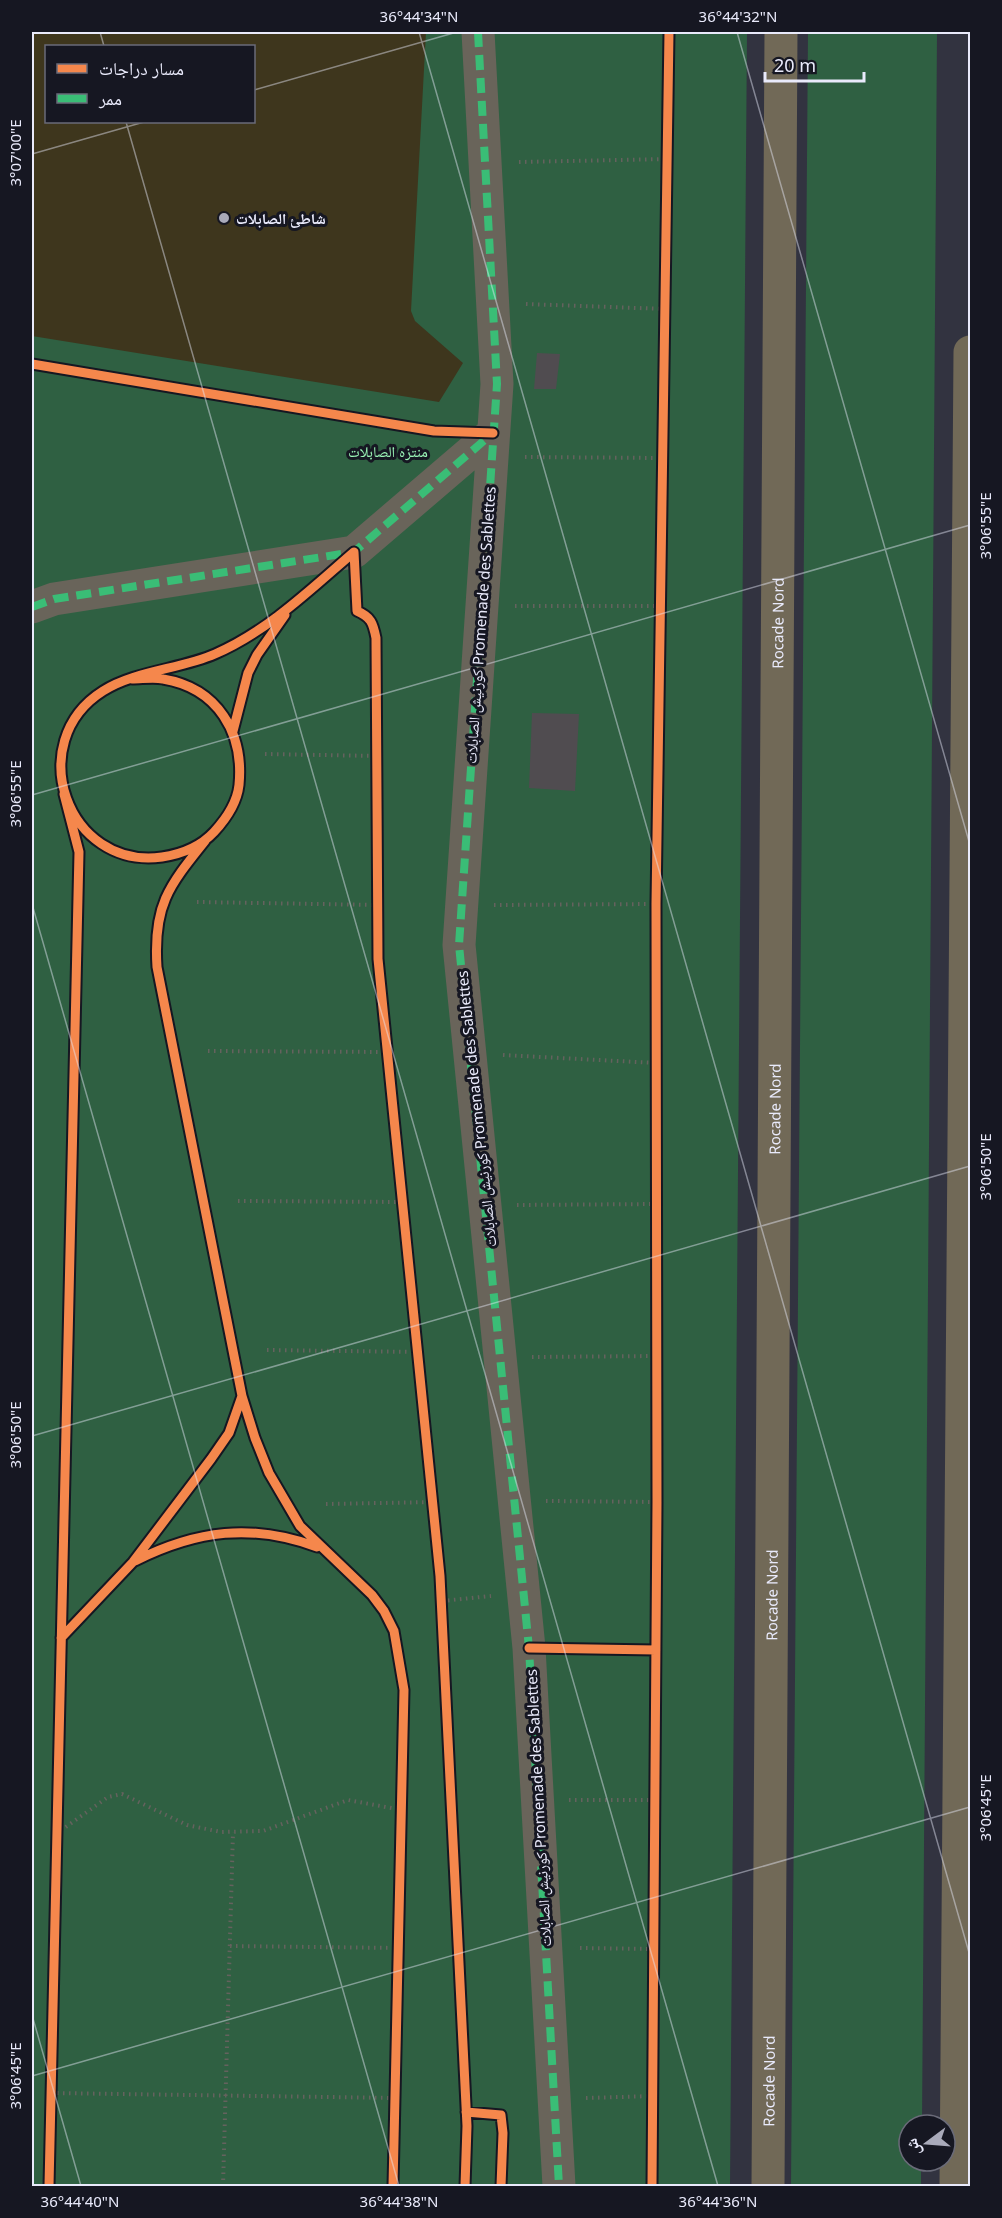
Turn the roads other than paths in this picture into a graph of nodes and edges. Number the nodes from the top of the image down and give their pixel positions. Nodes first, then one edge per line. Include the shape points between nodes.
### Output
1 (478, 32) edge
2 (781, 32) edge
3 (970, 352) edge
4 (492, 445) junction
5 (32, 607) edge
6 (960, 1727) junction
7 (970, 1774) edge
8 (559, 2187) edge
9 (768, 2187) edge
10 (956, 2187) edge

1 - 4 street, كورنيش الصابلات Promenade des Sablettes via 496,384
2 - 9 highway, Rocade Nord
3 - 6 highway
4 - 5 street via 354,552 54,599
4 - 8 street, كورنيش الصابلات Promenade des Sablettes via 459,945 530,1648
6 - 7 highway
6 - 10 highway

